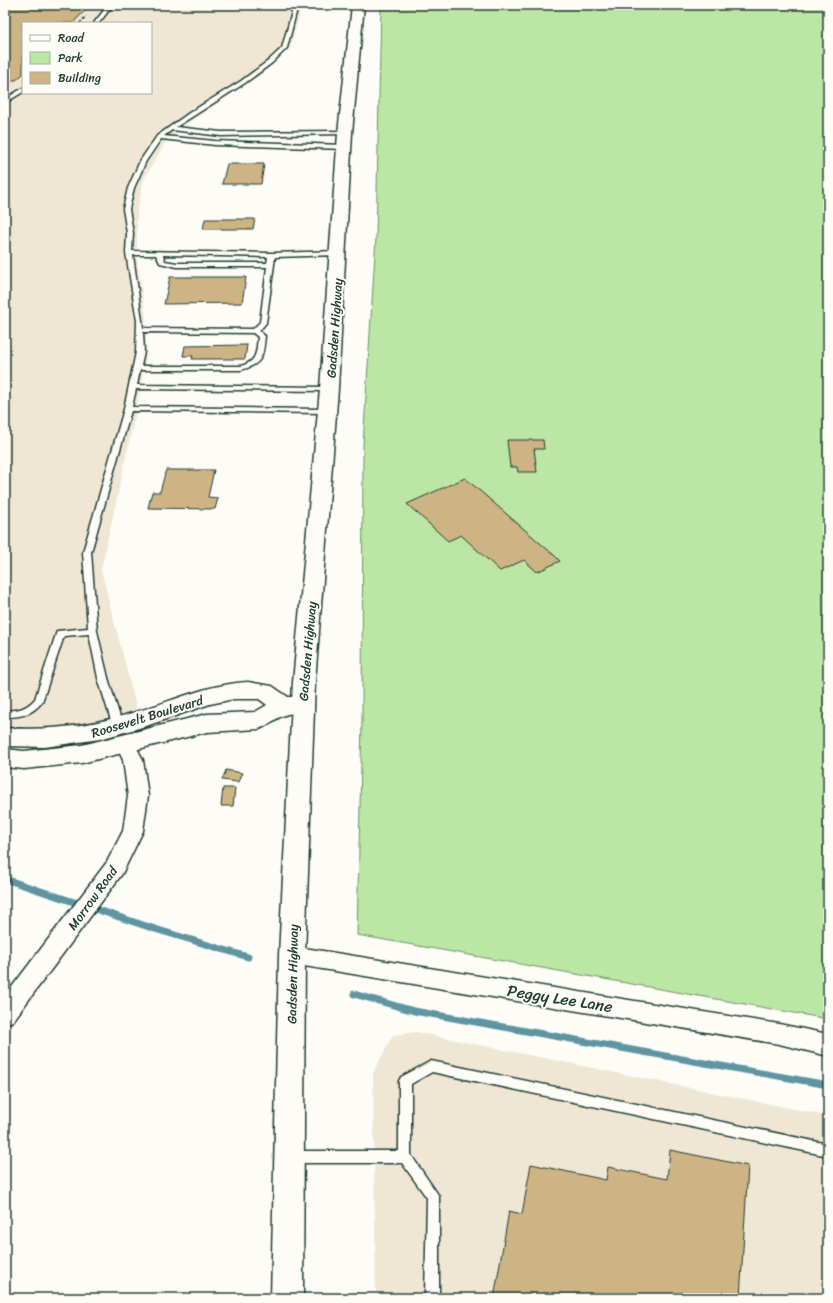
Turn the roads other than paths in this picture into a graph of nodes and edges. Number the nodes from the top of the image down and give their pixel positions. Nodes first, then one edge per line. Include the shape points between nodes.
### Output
1 (111, 5) edge
2 (296, 5) edge
3 (358, 5) edge
4 (97, 22) edge
5 (22, 91) edge
6 (5, 101) edge
7 (170, 128) junction
8 (159, 137) junction
9 (345, 140) junction
10 (338, 253) junction
11 (129, 254) junction
12 (159, 254) junction
13 (272, 255) junction
14 (270, 265) junction
15 (140, 330) junction
16 (255, 331) junction
17 (137, 368) junction
18 (133, 387) junction
19 (329, 389) junction
20 (128, 409) junction
21 (327, 411) junction
22 (93, 631) junction
23 (293, 706) junction
24 (5, 714) edge
25 (122, 735) junction
26 (5, 737) edge
27 (5, 758) edge
28 (292, 955) junction
29 (5, 1014) edge
30 (828, 1046) edge
31 (828, 1150) edge
32 (289, 1157) junction
33 (404, 1157) junction
34 (287, 1298) edge
35 (432, 1298) edge

1 - 4 lane
2 - 7 lane via 284,48 270,62
3 - 9 main road, Gadsden Highway
5 - 6 lane
7 - 8 lane
7 - 9 lane via 222,134
8 - 9 lane via 215,143
8 - 11 lane via 143,161 131,188 126,209 130,233
9 - 10 main road, Gadsden Highway
10 - 13 lane
10 - 19 main road, Gadsden Highway
11 - 12 lane
11 - 15 lane
12 - 13 lane
12 - 14 lane via 162,262 177,265
13 - 14 lane
14 - 16 lane via 263,323
15 - 16 lane
15 - 17 lane
16 - 17 lane via 262,336 258,360 253,365 241,368
17 - 18 lane
18 - 19 lane
18 - 20 lane
19 - 21 main road, Gadsden Highway
20 - 21 lane
20 - 22 lane via 87,552
21 - 23 main road, Gadsden Highway
22 - 24 lane via 60,633 39,700 32,708 20,714
22 - 25 lane via 103,678
23 - 25 main road, Roosevelt Boulevard via 259,720 207,723
23 - 25 main road, Roosevelt Boulevard via 262,691 229,692 197,700
23 - 28 main road, Gadsden Highway
25 - 26 main road, Roosevelt Boulevard via 31,739
25 - 27 main road, Roosevelt Boulevard via 82,754 24,760
25 - 29 street, Morrow Road via 133,760 138,796 133,831 115,868
28 - 30 street, Peggy Lee Lane via 779,1034
28 - 32 main road, Gadsden Highway
31 - 33 lane via 431,1066 405,1081
32 - 33 lane
32 - 34 main road, Gadsden Highway
33 - 35 lane via 433,1196

